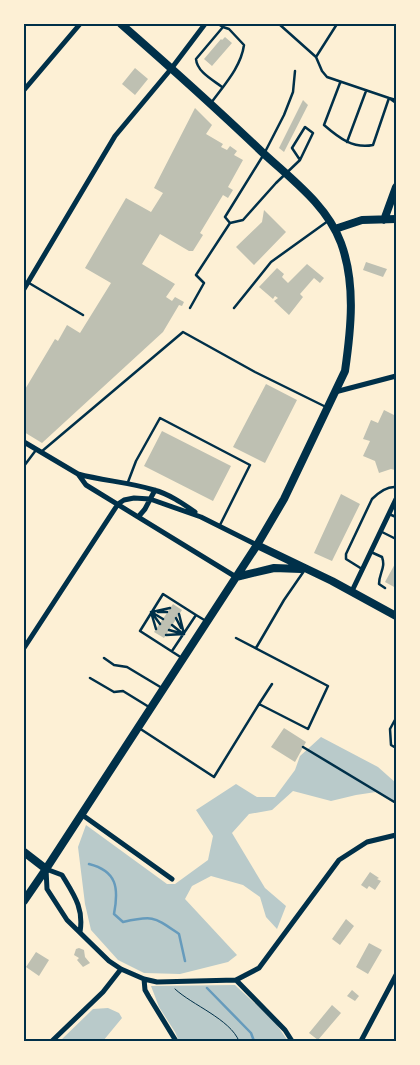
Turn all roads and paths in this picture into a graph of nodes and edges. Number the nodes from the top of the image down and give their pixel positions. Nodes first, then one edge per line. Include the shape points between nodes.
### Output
1 (80, 24) edge
2 (122, 24) edge
3 (205, 24) edge
4 (218, 24) edge
5 (279, 24) edge
6 (337, 24) edge
7 (223, 28) junction
8 (316, 57) junction
9 (171, 69) junction
10 (295, 72) dead end
11 (340, 83) junction
12 (222, 87) junction
13 (24, 90) edge
14 (366, 91) junction
15 (389, 98) junction
16 (396, 102) edge
17 (210, 104) junction
18 (347, 142) junction
19 (264, 154) junction
20 (300, 160) junction
21 (287, 174) junction
22 (396, 187) edge
23 (396, 219) edge
24 (329, 220) junction
25 (384, 220) junction
26 (230, 223) junction
27 (335, 229) junction
28 (28, 282) junction
29 (24, 289) edge
30 (190, 308) dead end
31 (234, 308) dead end
32 (84, 315) dead end
33 (396, 376) edge
34 (335, 392) junction
35 (327, 407) junction
36 (24, 442) edge
37 (39, 450) junction
38 (24, 466) edge
39 (78, 474) junction
40 (127, 484) junction
41 (396, 488) edge
42 (155, 490) junction
43 (396, 498) edge
44 (150, 499) junction
45 (118, 504) junction
46 (389, 514) junction
47 (139, 516) junction
48 (201, 516) junction
49 (396, 517) edge
50 (220, 525) junction
51 (381, 532) junction
52 (396, 539) edge
53 (257, 545) junction
54 (371, 552) junction
55 (305, 569) junction
56 (362, 570) junction
57 (236, 577) junction
58 (385, 588) dead end
59 (352, 591) junction
60 (170, 608) dead end
61 (152, 612) junction
62 (167, 612) dead end
63 (179, 614) dead end
64 (194, 614) junction
65 (396, 616) edge
66 (176, 618) dead end
67 (163, 619) dead end
68 (207, 622) junction
69 (160, 624) dead end
70 (172, 625) dead end
71 (156, 629) dead end
72 (169, 630) dead end
73 (184, 634) junction
74 (166, 635) dead end
75 (236, 638) dead end
76 (24, 646) edge
77 (256, 648) junction
78 (172, 651) junction
79 (104, 658) dead end
80 (183, 658) junction
81 (90, 678) dead end
82 (272, 684) dead end
83 (163, 689) junction
84 (259, 704) junction
85 (151, 708) junction
86 (396, 718) edge
87 (138, 728) junction
88 (303, 747) dead end
89 (396, 748) edge
90 (396, 803) edge
91 (81, 814) junction
92 (396, 835) edge
93 (24, 852) edge
94 (46, 870) junction
95 (172, 879) dead end
96 (24, 901) edge
97 (80, 932) junction
98 (121, 969) junction
99 (396, 976) edge
100 (144, 979) junction
101 (236, 980) junction
102 (170, 983) junction
103 (52, 1041) edge
104 (176, 1041) edge
105 (239, 1041) edge
106 (292, 1041) edge
107 (361, 1041) edge

1 - 13 street
2 - 9 main road
3 - 9 street
4 - 7 lane
5 - 8 lane
6 - 8 lane
7 - 12 lane via 229,29 244,44 243,55
7 - 12 lane via 196,59 203,72
8 - 11 lane via 326,77
9 - 17 main road
9 - 28 street via 116,136
10 - 19 lane via 293,92
11 - 14 lane
11 - 18 lane via 324,125
12 - 17 lane
14 - 15 lane
14 - 18 lane
15 - 16 lane
15 - 18 lane via 373,145 363,147
17 - 19 main road
19 - 21 main road
19 - 26 lane via 225,217
20 - 20 lane via 313,133 305,127 292,148
20 - 21 lane
21 - 24 main road
21 - 26 lane via 243,220
22 - 25 main road
23 - 25 main road
24 - 27 main road
24 - 31 lane via 272,262
25 - 27 main road via 362,220
26 - 30 lane via 196,275 204,283
27 - 34 main road via 351,279 346,371
28 - 29 street
28 - 32 lane
33 - 34 street
34 - 35 main road
35 - 37 lane via 183,332
35 - 53 main road via 284,499
36 - 37 street
37 - 38 lane
37 - 39 street
39 - 40 street
39 - 45 street via 86,485
40 - 42 street
40 - 50 lane via 160,418 250,465
41 - 56 lane via 389,487 372,499 346,554 346,559
42 - 44 street
42 - 48 street
43 - 46 street
44 - 45 street via 134,498
44 - 47 street
44 - 48 street
45 - 47 street
45 - 76 street
46 - 49 lane
46 - 51 street
47 - 57 street
48 - 50 street
50 - 53 street
51 - 52 lane
51 - 54 street
53 - 55 main road
53 - 57 main road
54 - 56 street
54 - 58 lane via 382,557 384,564 379,584
55 - 57 main road via 274,568
55 - 59 main road
55 - 77 lane
56 - 59 street
57 - 68 main road
59 - 65 main road
60 - 61 lane
61 - 62 lane
61 - 64 lane via 163,594
61 - 67 lane
61 - 69 lane
61 - 71 lane
61 - 78 lane via 140,631
63 - 73 lane
64 - 68 lane
64 - 73 lane
66 - 73 lane
68 - 80 main road
70 - 73 lane
72 - 73 lane
73 - 74 lane
73 - 78 lane
75 - 77 lane
77 - 84 lane via 328,686 308,729
78 - 80 lane
79 - 83 lane via 114,665 127,667
80 - 83 main road
81 - 85 lane via 114,692 123,691
82 - 84 lane
83 - 85 main road
84 - 87 lane via 214,777
85 - 87 main road
86 - 89 lane via 390,729 390,745
87 - 91 main road
88 - 90 lane
91 - 94 main road
91 - 95 street
92 - 101 street via 367,842 339,860 259,968
93 - 94 main road
94 - 96 main road
94 - 97 street via 47,889 66,920
94 - 97 street via 62,875 77,900 82,918
97 - 98 street
98 - 100 street
98 - 103 street via 97,998
99 - 107 street
100 - 102 street
100 - 104 street via 149,997
101 - 102 street
101 - 106 street
102 - 105 path via 236,1034

